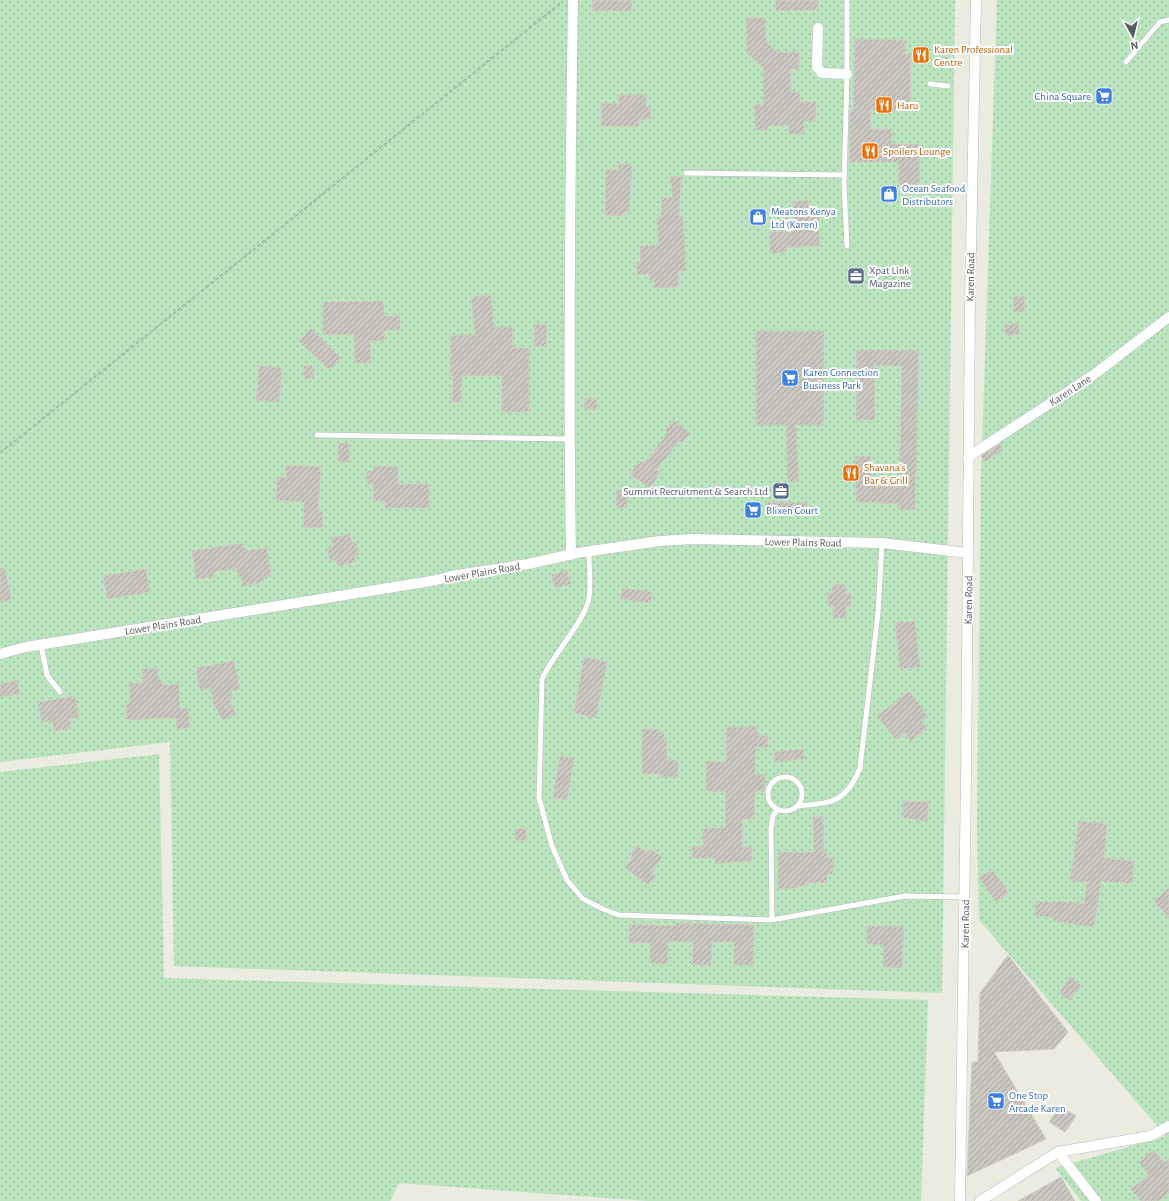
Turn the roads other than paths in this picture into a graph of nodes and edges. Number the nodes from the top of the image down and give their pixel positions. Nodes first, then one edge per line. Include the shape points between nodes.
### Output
1 (573, 0) edge
2 (847, 0) edge
3 (976, 0) edge
4 (1169, 20) edge
5 (818, 28) dead end
6 (1126, 62) dead end
7 (847, 74) junction
8 (930, 84) dead end
9 (948, 86) dead end
10 (686, 173) dead end
11 (844, 175) junction
12 (847, 246) dead end
13 (1169, 318) edge
14 (317, 435) dead end
15 (569, 439) junction
16 (968, 457) junction
17 (882, 543) junction
18 (589, 551) junction
19 (968, 553) junction
20 (571, 555) junction
21 (41, 645) junction
22 (0, 654) edge
23 (60, 692) dead end
24 (797, 806) junction
25 (777, 810) junction
26 (965, 897) junction
27 (772, 920) junction
28 (1169, 1126) edge
29 (1058, 1152) junction
30 (960, 1201) edge
31 (980, 1201) edge
32 (1096, 1201) edge

1 - 15 street
2 - 7 lane
3 - 16 street, Karen Road
4 - 6 lane via 1160,22
5 - 7 street via 818,71
7 - 11 lane
8 - 9 lane
10 - 11 lane
11 - 12 lane
13 - 16 street, Karen Lane via 1092,376
14 - 15 lane
15 - 20 street
16 - 19 street, Karen Road
17 - 18 street, Lower Plains Road via 692,540 660,541
17 - 19 street, Lower Plains Road
17 - 24 lane via 878,613 860,768 843,796 826,804
18 - 20 street, Lower Plains Road
18 - 27 lane via 589,599 584,612 547,667 542,679 539,798 552,846 567,880 583,898 619,915
19 - 26 street, Karen Road
20 - 21 street, Lower Plains Road via 437,580
21 - 22 street, Lower Plains Road
21 - 23 lane via 47,675
24 - 25 lane via 789,811
24 - 25 lane via 802,796 799,784 786,776 780,777 775,779 767,792 770,803
25 - 27 lane via 771,828
26 - 27 lane via 905,896
26 - 30 street, Karen Road
28 - 29 street via 1150,1136
29 - 31 street
29 - 32 street

